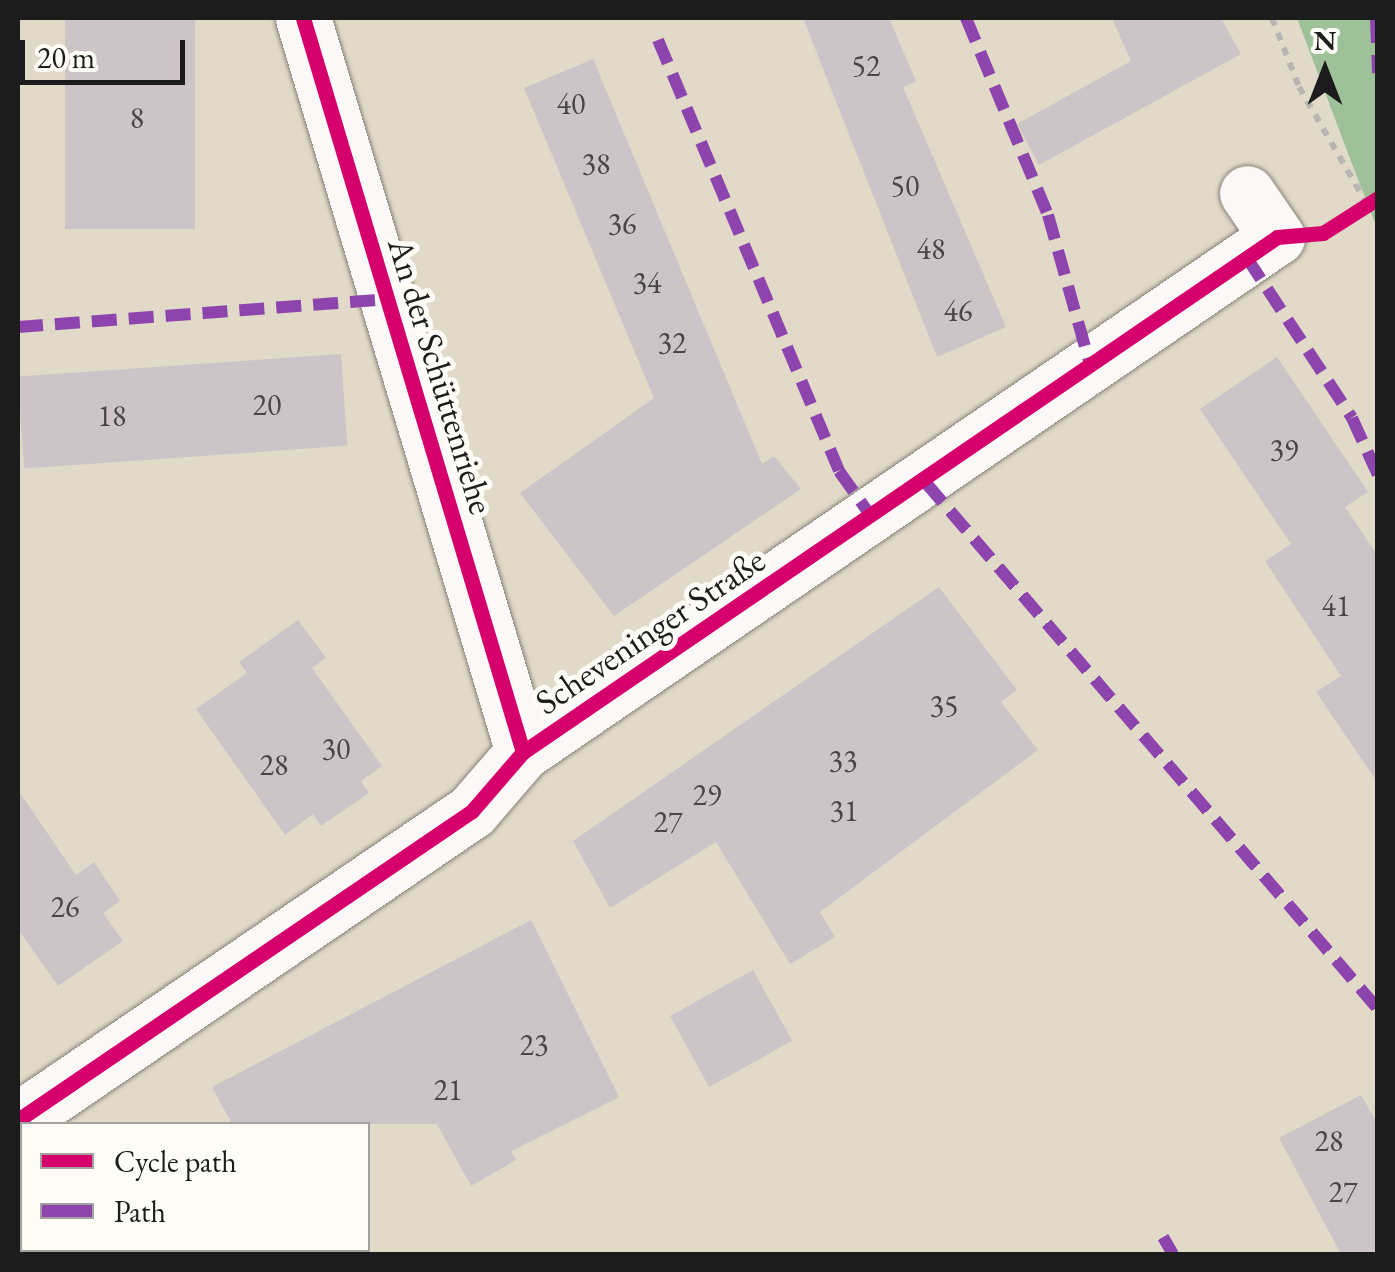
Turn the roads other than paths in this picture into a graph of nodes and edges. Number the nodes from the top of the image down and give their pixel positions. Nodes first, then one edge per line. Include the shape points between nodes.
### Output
1 (303, 18) edge
2 (1246, 193) dead end
3 (522, 752) junction
4 (18, 1120) edge

1 - 3 street, An der Schüttenriehe
2 - 3 street, Scheveninger Straße via 1277,237
3 - 4 street, Scheveninger Straße via 472,810

